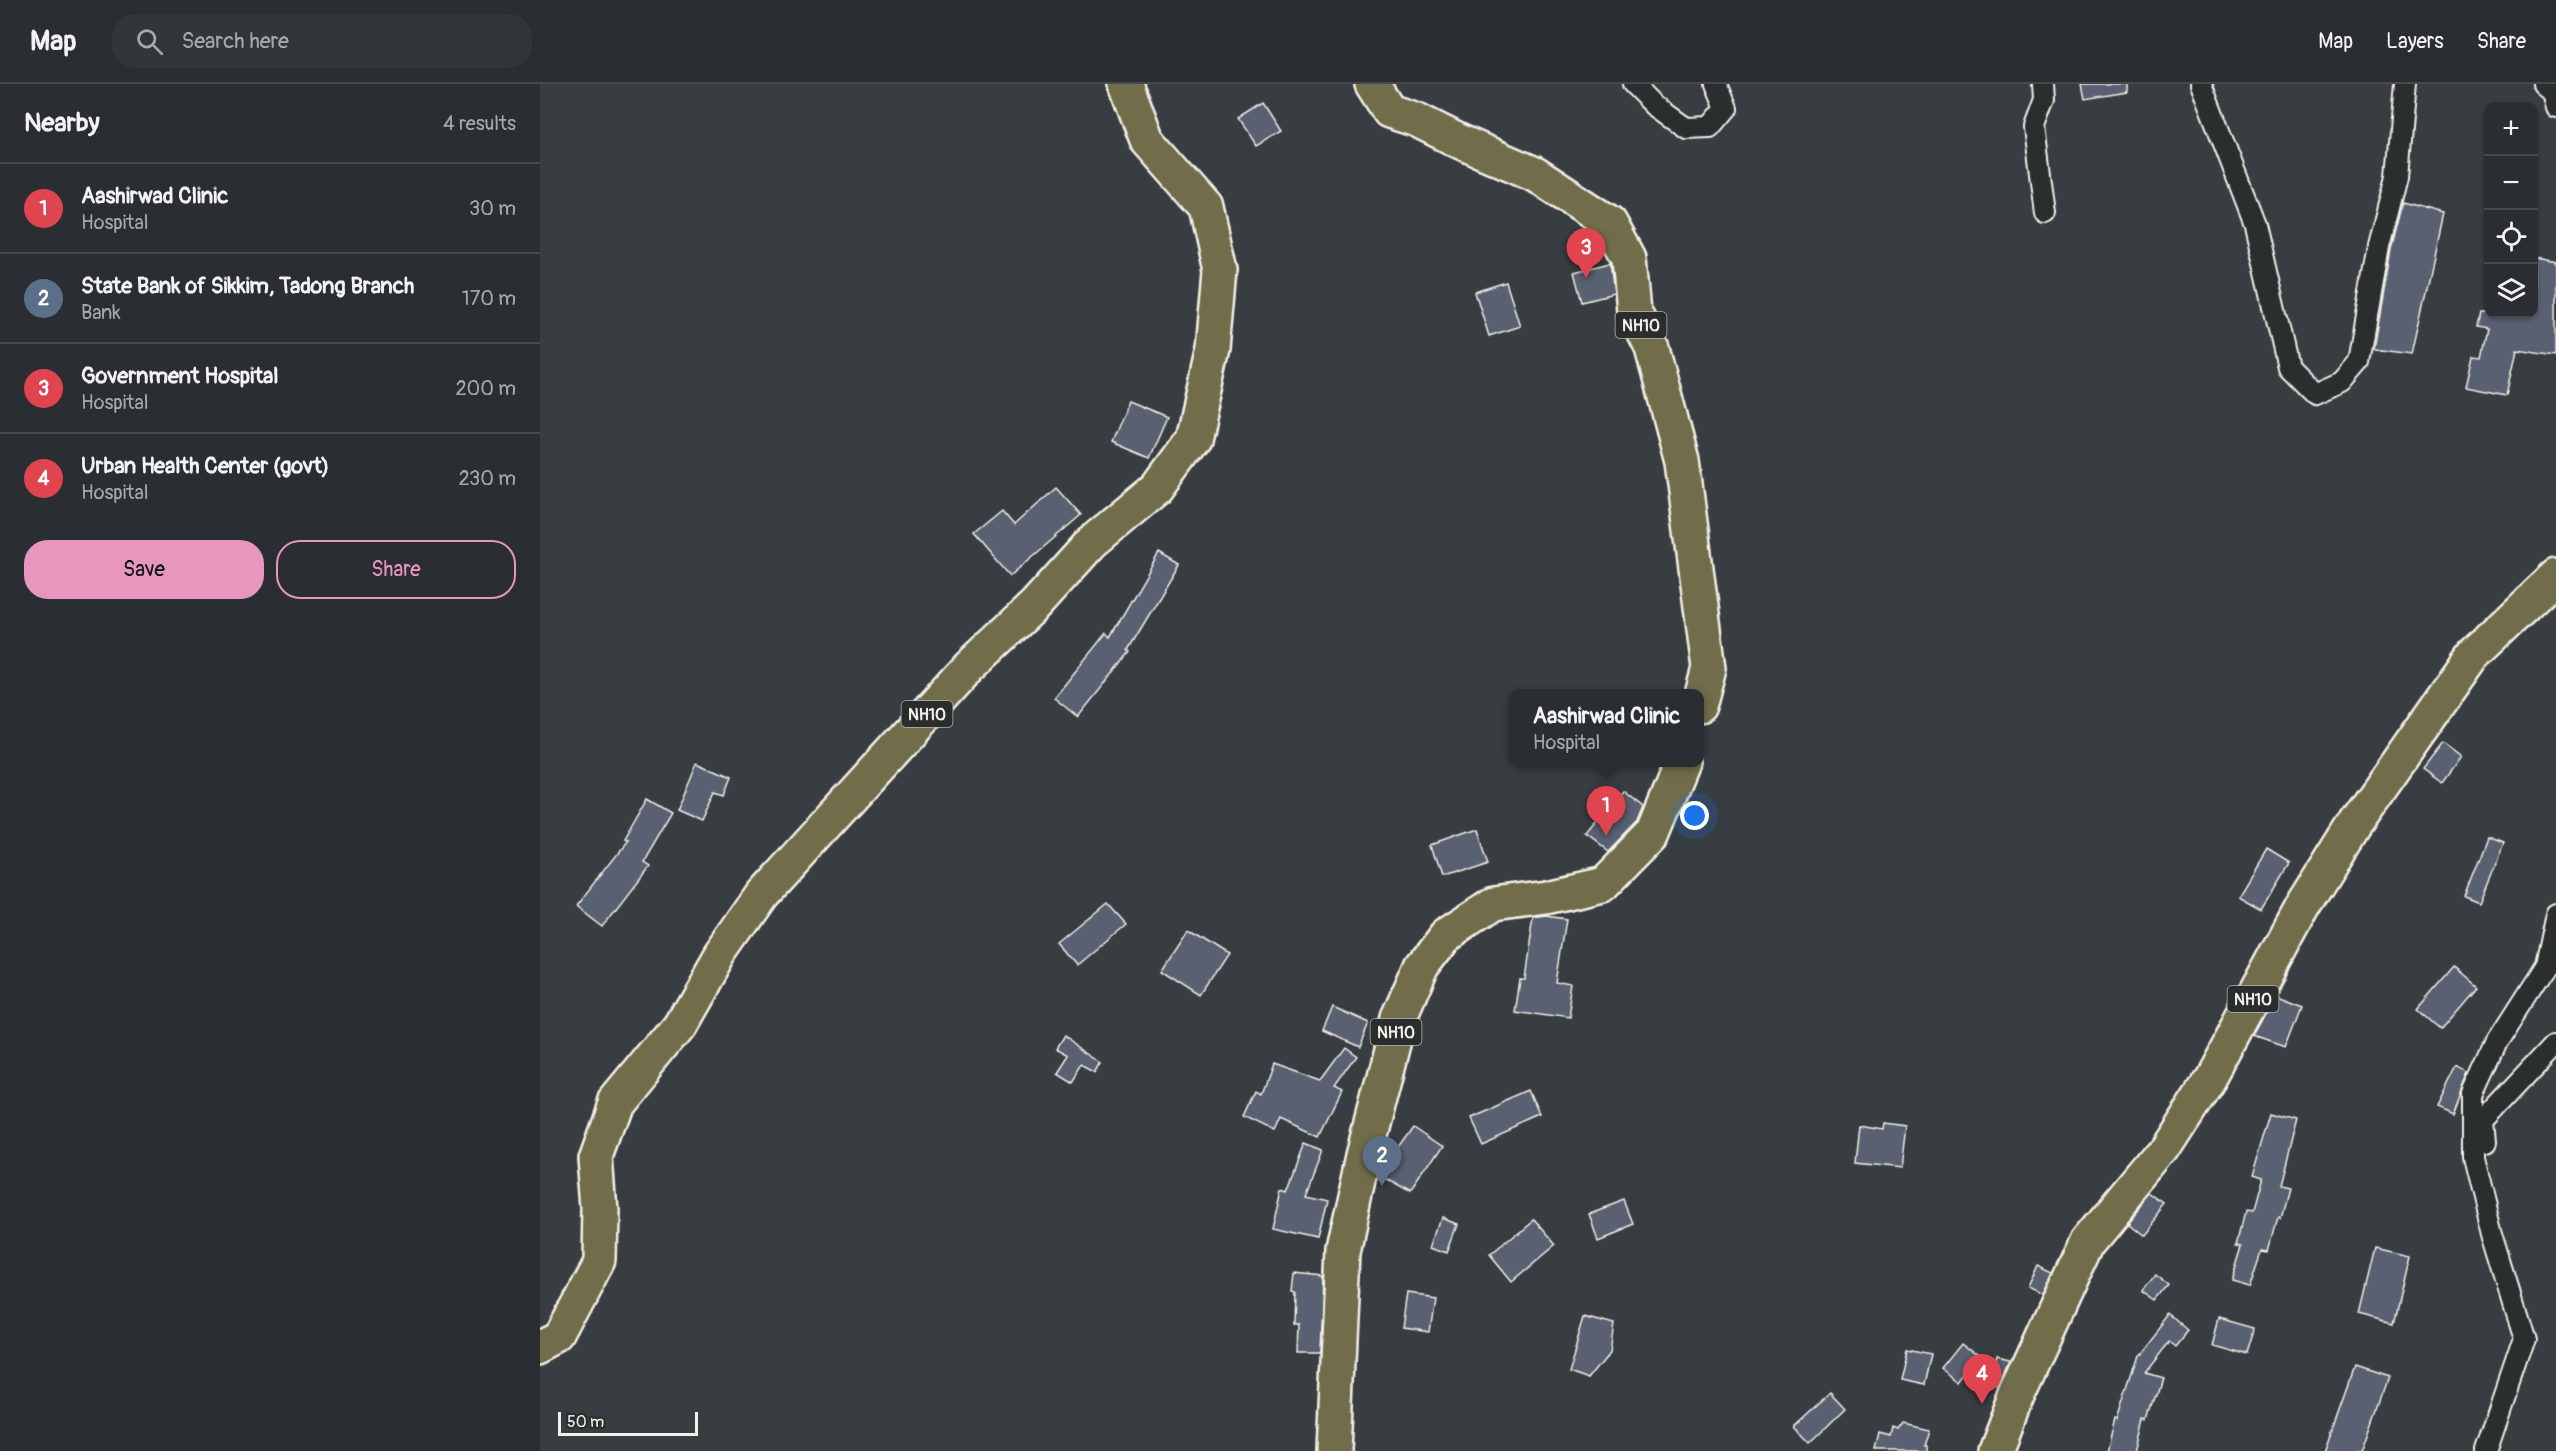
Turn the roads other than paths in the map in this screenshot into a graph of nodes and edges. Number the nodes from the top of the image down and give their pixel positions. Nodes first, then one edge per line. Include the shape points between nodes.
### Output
1 (1125, 84) edge
2 (1372, 84) edge
3 (1633, 84) edge
4 (1716, 84) edge
5 (2043, 84) edge
6 (2201, 84) edge
7 (2405, 84) edge
8 (2543, 84) edge
9 (2556, 107) edge
10 (2045, 213) dead end
11 (2556, 576) edge
12 (1703, 689) edge
13 (1680, 767) edge
14 (2556, 914) edge
15 (2556, 1042) edge
16 (2492, 1234) junction
17 (540, 1347) edge
18 (1334, 1451) edge
19 (1995, 1451) edge
20 (2486, 1451) edge

1 - 17 highway, NH10 via 1147,140 1206,207 1220,270 1213,350 1193,439 1157,488 1092,542 1035,605 969,667 761,895 720,954 680,1023 615,1103 596,1156 599,1261 559,1337
2 - 12 highway, NH10 via 1389,111 1535,174 1610,223 1629,258 1634,312 1652,348 1682,461 1708,668
3 - 4 street via 1686,128 1710,127 1726,108
5 - 10 street via 2044,100 2034,127
6 - 7 street via 2255,224 2288,367 2315,394 2342,382 2359,362 2379,247 2397,176
8 - 9 street via 2552,91
11 - 19 highway, NH10 via 2474,654 2355,823 2303,906 2182,1121 2164,1149 2088,1241
13 - 18 highway, NH10 via 1653,833 1603,884 1493,904 1446,935 1422,966 1399,1019 1343,1251
14 - 16 street via 2545,967 2497,1042 2473,1094 2473,1157
15 - 16 street via 2483,1119
16 - 20 street via 2524,1339

